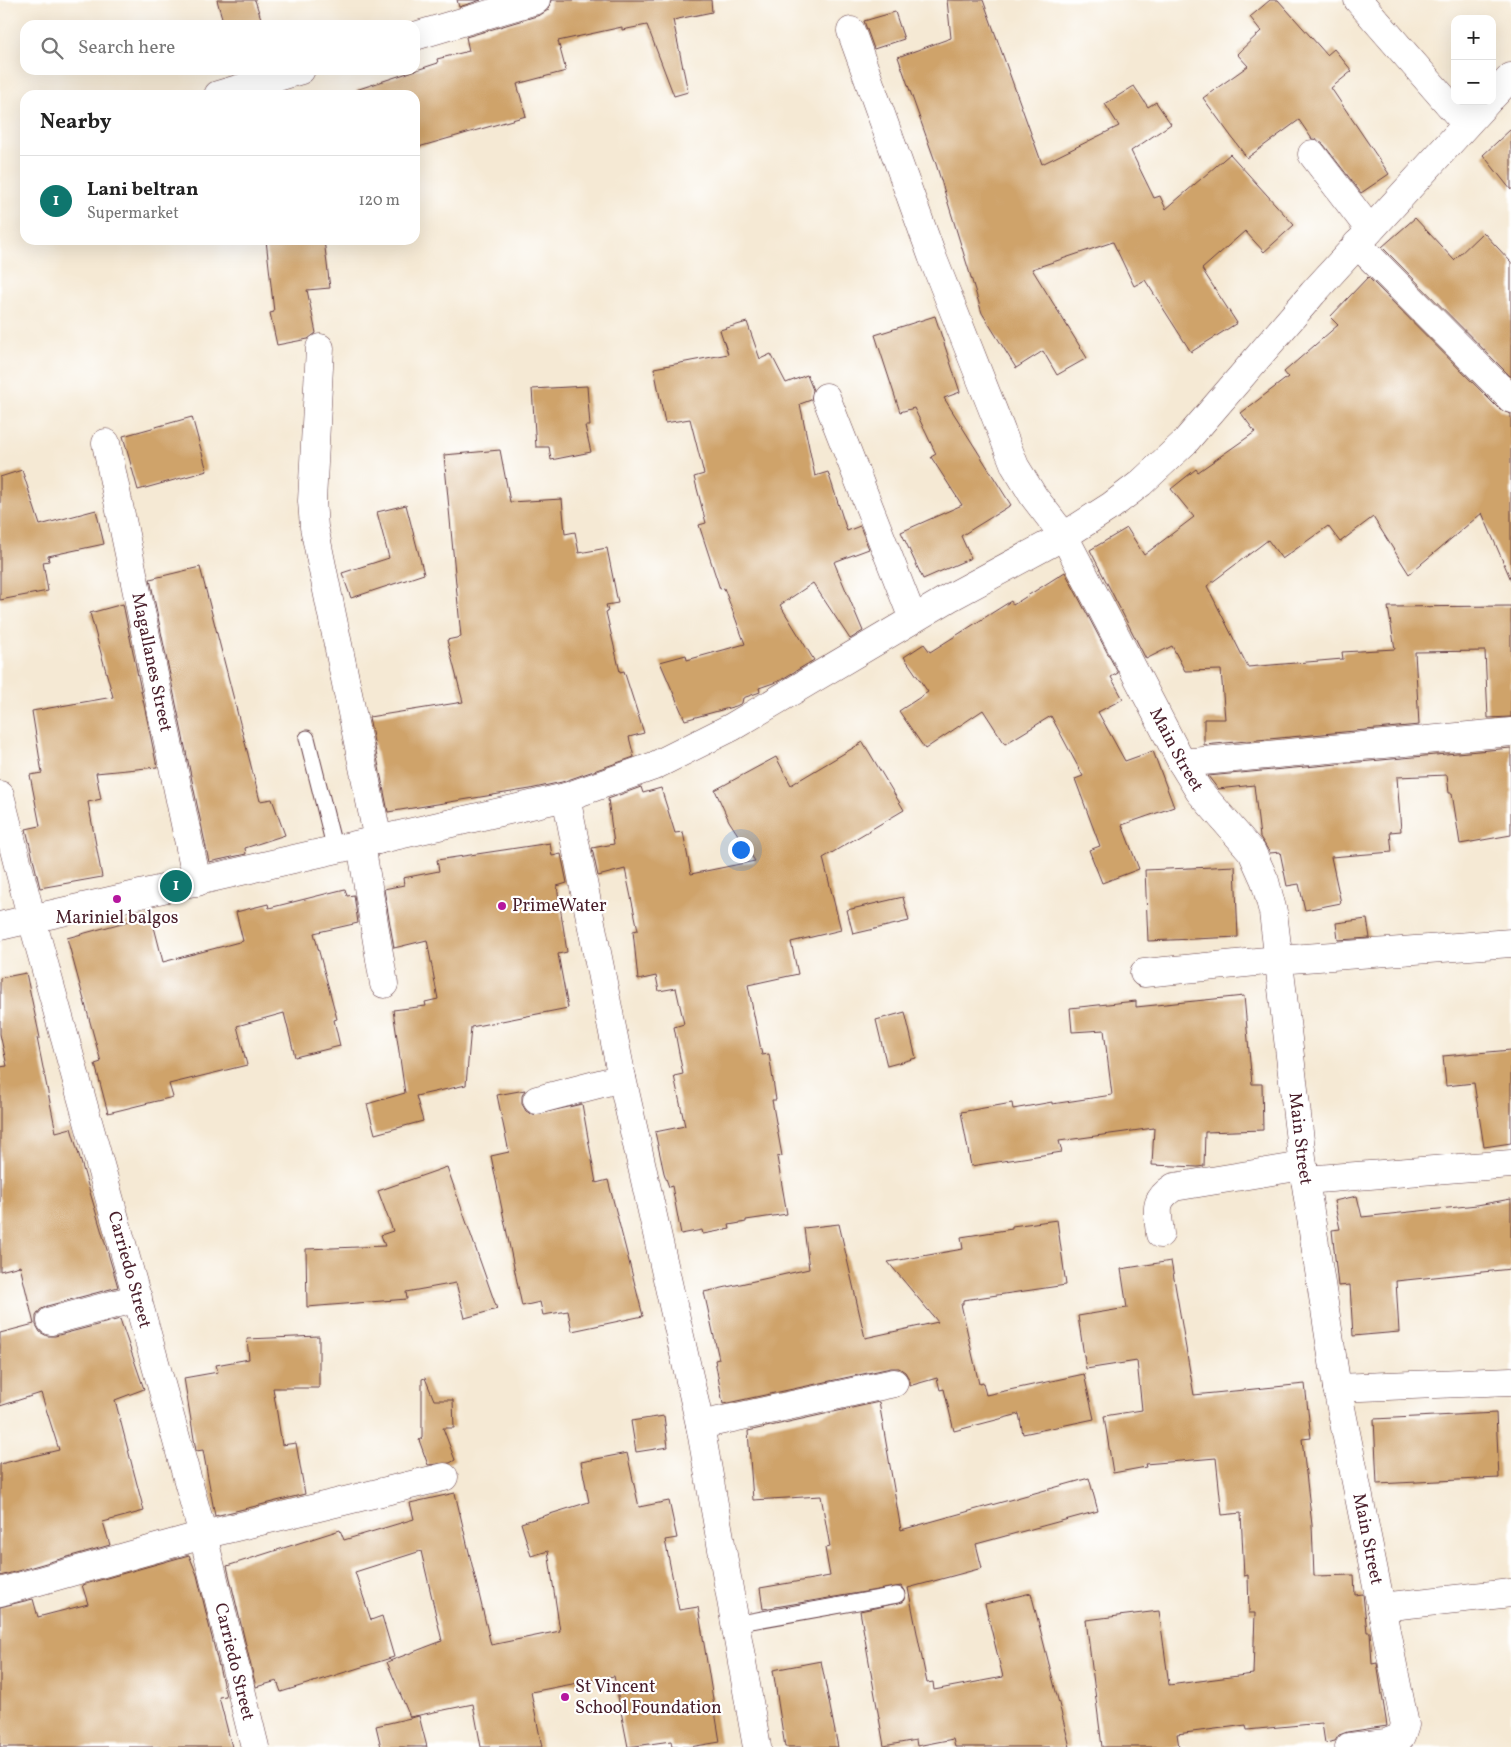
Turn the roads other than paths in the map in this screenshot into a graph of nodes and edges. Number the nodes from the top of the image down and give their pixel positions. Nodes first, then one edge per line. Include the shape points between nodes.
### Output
1 (536, 0) edge
2 (1358, 0) edge
3 (851, 31) dead end
4 (420, 35) edge
5 (284, 75) edge
6 (1511, 78) edge
7 (235, 90) edge
8 (1496, 93) edge
9 (1484, 105) edge
10 (1466, 124) junction
11 (1312, 154) dead end
12 (1364, 237) junction
13 (320, 348) dead end
14 (826, 396) dead end
15 (1511, 399) edge
16 (106, 443) dead end
17 (1064, 536) junction
18 (912, 620) junction
19 (1511, 732) edge
20 (307, 738) dead end
21 (1182, 763) junction
22 (0, 795) edge
23 (566, 797) junction
24 (370, 842) junction
25 (335, 850) junction
26 (197, 882) junction
27 (32, 920) junction
28 (0, 926) edge
29 (1511, 943) edge
30 (1277, 960) junction
31 (1144, 973) dead end
32 (384, 984) dead end
33 (622, 1078) junction
34 (537, 1100) dead end
35 (1511, 1164) edge
36 (1304, 1173) junction
37 (1160, 1234) dead end
38 (138, 1298) junction
39 (51, 1321) dead end
40 (1511, 1381) edge
41 (894, 1383) dead end
42 (1336, 1388) junction
43 (700, 1425) junction
44 (444, 1477) dead end
45 (203, 1535) junction
46 (0, 1592) edge
47 (1511, 1593) edge
48 (897, 1595) dead end
49 (1381, 1607) junction
50 (735, 1624) junction
51 (255, 1747) edge
52 (757, 1747) edge
53 (1349, 1747) edge

1 - 4 street
2 - 10 street
3 - 17 street, Main Street via 932,256 1015,466
5 - 7 street
6 - 8 street
9 - 10 street
10 - 12 street
11 - 12 street
12 - 15 street
12 - 17 street via 1185,442 1140,484
13 - 24 street via 312,501 314,526
14 - 18 street
16 - 26 street, Magallanes Street
17 - 18 street
17 - 21 street, Main Street
18 - 23 street via 689,749 654,766
19 - 21 street
20 - 25 lane
21 - 30 street, Main Street via 1198,791 1252,852 1265,881 1273,912
22 - 27 street, Carriedo Street
23 - 24 street
23 - 33 street
24 - 25 street
24 - 32 street
25 - 26 street
26 - 27 street
27 - 28 street
27 - 38 street, Carriedo Street
29 - 30 street
30 - 31 street
30 - 36 street, Main Street
33 - 34 street
33 - 43 street
35 - 36 street
36 - 37 street via 1174,1187 1162,1195 1157,1205
36 - 42 street, Main Street
38 - 39 street
38 - 45 street, Carriedo Street
40 - 42 street
41 - 43 street
42 - 49 street, Main Street
43 - 50 street
44 - 45 street
45 - 46 street
45 - 51 street, Carriedo Street
47 - 49 street
48 - 50 lane
49 - 53 street, Main Street via 1405,1725 1401,1737 1386,1743
50 - 52 street

